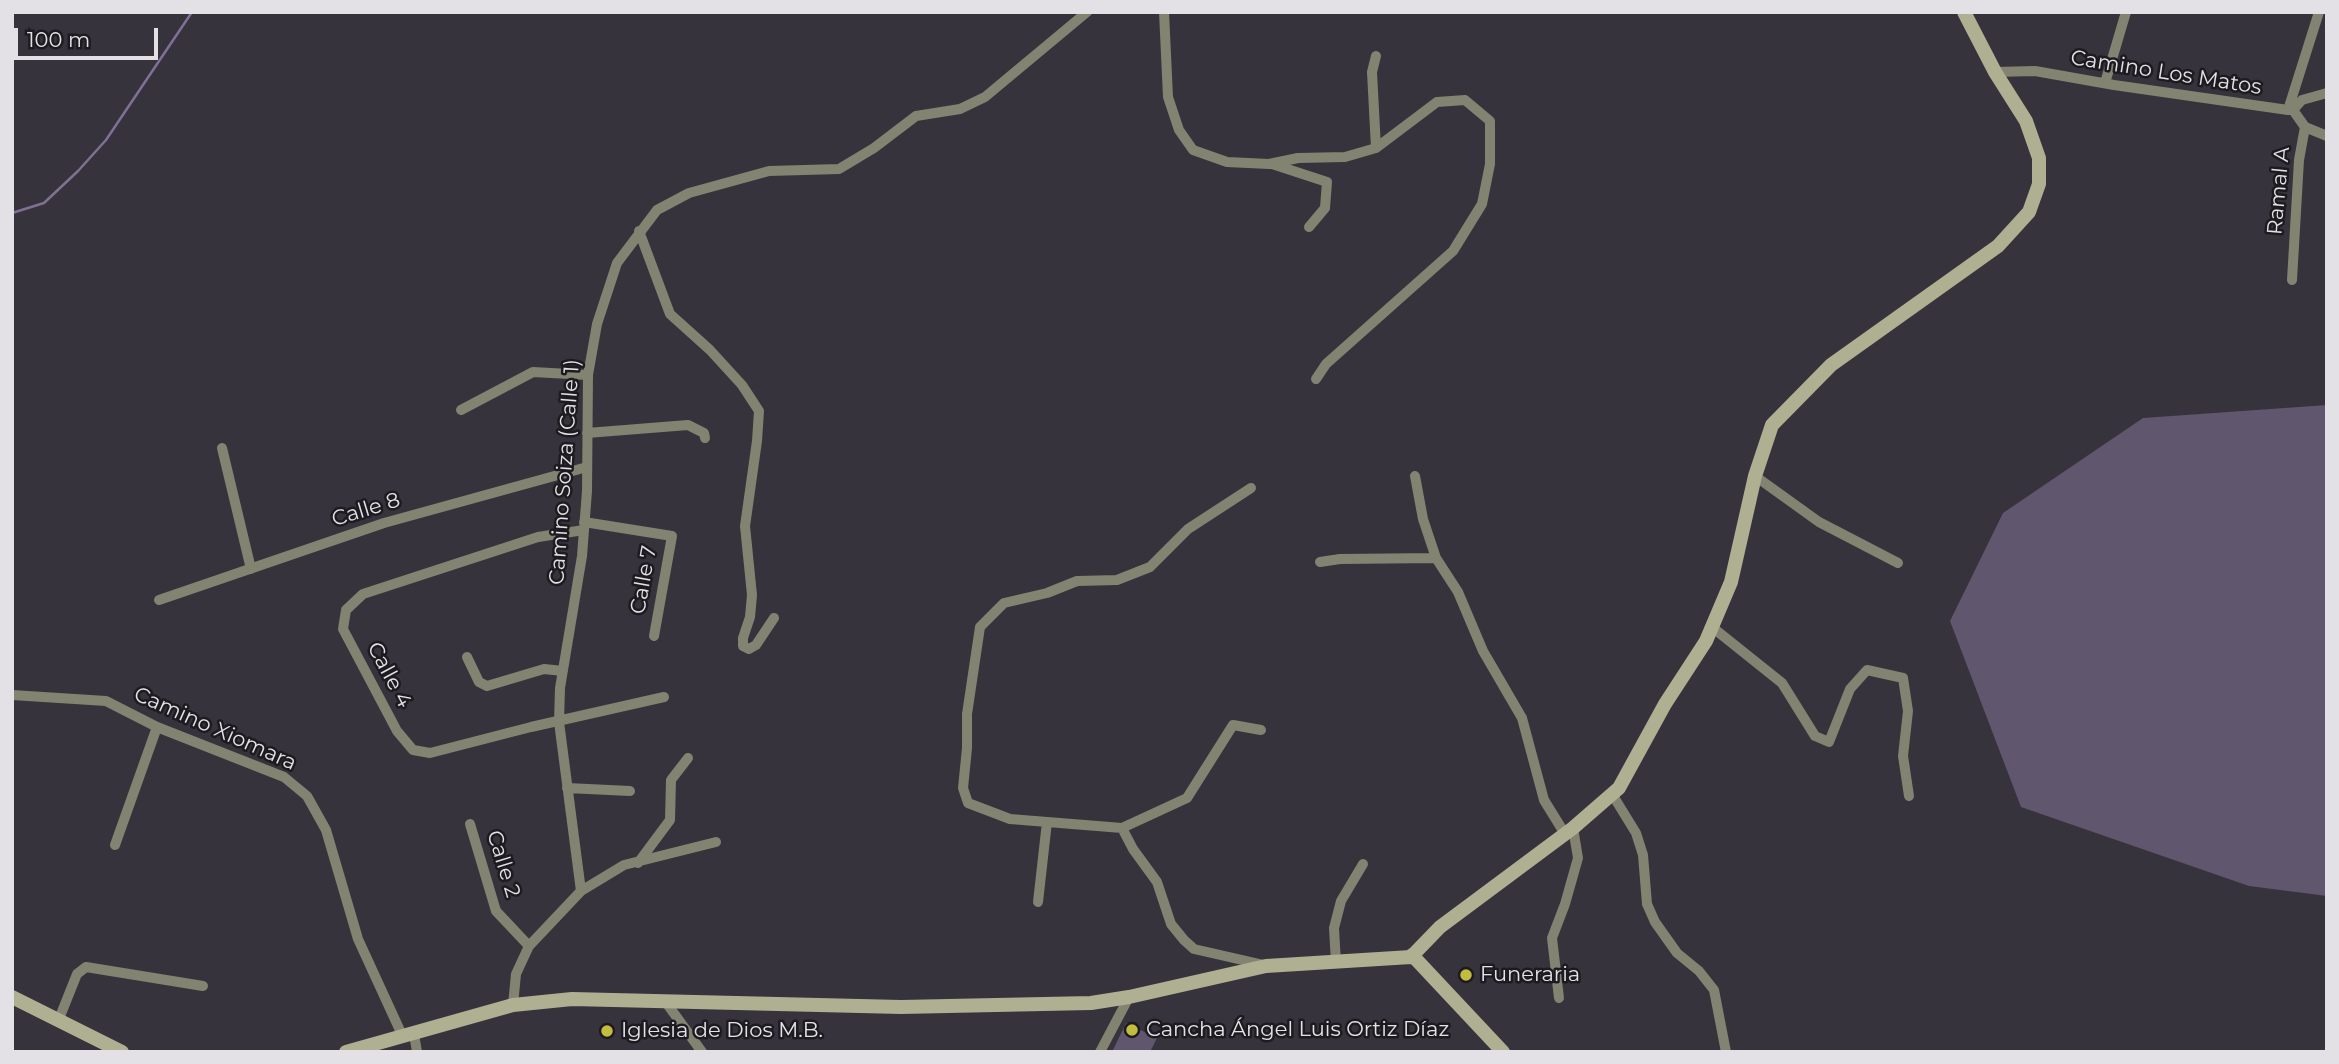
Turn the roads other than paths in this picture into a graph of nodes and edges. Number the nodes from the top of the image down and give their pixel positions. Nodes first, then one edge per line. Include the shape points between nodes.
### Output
1 (1087, 12) edge
2 (1164, 12) edge
3 (1964, 12) edge
4 (2126, 12) edge
5 (2319, 12) edge
6 (1376, 56) dead end
7 (1995, 72) junction
8 (2105, 83) junction
9 (2327, 93) edge
10 (2290, 110) junction
11 (2305, 127) junction
12 (2327, 136) edge
13 (1376, 148) junction
14 (1269, 164) junction
15 (1309, 227) dead end
16 (639, 231) junction
17 (2292, 280) dead end
18 (588, 375) junction
19 (1316, 379) dead end
20 (461, 410) dead end
21 (587, 433) junction
22 (705, 438) dead end
23 (222, 448) dead end
24 (587, 467) junction
25 (1755, 475) junction
26 (1415, 476) dead end
27 (1251, 488) dead end
28 (584, 526) junction
29 (1436, 558) junction
30 (1320, 562) dead end
31 (1898, 563) dead end
32 (251, 569) junction
33 (159, 600) dead end
34 (774, 618) dead end
35 (1712, 626) junction
36 (654, 636) dead end
37 (467, 657) dead end
38 (563, 671) junction
39 (12, 695) edge
40 (664, 697) dead end
41 (559, 722) junction
42 (157, 727) junction
43 (1261, 730) dead end
44 (688, 758) dead end
45 (568, 788) junction
46 (630, 791) dead end
47 (1612, 794) junction
48 (1909, 796) dead end
49 (1047, 822) junction
50 (470, 824) dead end
51 (1122, 828) junction
52 (1569, 831) junction
53 (716, 842) dead end
54 (114, 845) dead end
55 (638, 863) junction
56 (1363, 864) dead end
57 (581, 891) junction
58 (1038, 902) dead end
59 (529, 946) junction
60 (1412, 956) junction
61 (1336, 963) junction
62 (1266, 966) junction
63 (203, 986) dead end
64 (12, 997) edge
65 (1129, 998) junction
66 (1559, 998) dead end
67 (665, 1001) junction
68 (513, 1005) junction
69 (59, 1018) junction
70 (409, 1035) junction
71 (122, 1052) edge
72 (346, 1052) edge
73 (417, 1052) edge
74 (702, 1052) edge
75 (1100, 1052) edge
76 (1503, 1052) edge
77 (1726, 1052) edge

1 - 16 street, Camino Soiza (Calle 1) via 985,97 960,108 916,116 839,169 769,171 690,193 657,211
2 - 14 street via 1168,97 1179,130 1193,150 1227,162
3 - 7 street
4 - 8 street
5 - 10 street
6 - 13 street via 1372,72
7 - 8 street, Camino Los Matos via 2035,71
7 - 25 street via 2026,121 2039,158 2039,184 2029,212 1998,246 1830,365 1772,425
8 - 10 street, Camino Los Matos
9 - 10 street via 2302,100
10 - 11 street, Ramal A
11 - 12 street
11 - 17 street, Ramal A
13 - 14 street via 1345,158 1298,158
13 - 19 street via 1437,102 1465,100 1490,121 1490,164 1482,204 1453,251 1326,364
14 - 15 street via 1327,182 1325,208
16 - 18 street, Camino Soiza (Calle 1) via 617,263 597,324
16 - 34 street via 670,314 718,359 759,411 745,526 752,595 743,646 756,645
18 - 20 street via 533,372
18 - 21 street, Camino Soiza (Calle 1)
21 - 22 street via 688,425
21 - 24 street, Camino Soiza (Calle 1)
23 - 32 street
24 - 28 street, Camino Soiza (Calle 1)
24 - 32 street, Calle 8 via 384,523
25 - 31 street via 1819,522
25 - 35 street via 1731,582
26 - 29 street
27 - 49 street via 1188,529 1150,567 1117,580 1077,581 1004,603 980,627 967,714 964,788 968,803 1010,819
28 - 36 street, Calle 7 via 672,536
28 - 38 street, Camino Soiza (Calle 1)
28 - 41 street, Calle 4 via 363,594 346,610 343,629 397,731 413,750 430,753
29 - 30 street
29 - 52 street via 1522,718 1544,800
32 - 33 street, Calle 8
35 - 47 street
35 - 48 street via 1782,682 1815,736 1829,741 1850,689 1867,670 1903,678 1908,711 1903,756
37 - 38 street via 479,682 487,686 544,669
38 - 41 street, Camino Soiza (Calle 1)
39 - 42 street, Camino Xiomara via 106,701
40 - 41 street, Calle 4
41 - 45 street, Camino Soiza (Calle 1)
42 - 54 street
42 - 70 street, Camino Xiomara via 284,777 307,796 326,830 358,939
43 - 51 street via 1233,725 1187,798
44 - 55 street via 671,780 670,820
45 - 46 street
45 - 57 street, Camino Soiza (Calle 1)
47 - 52 street
47 - 77 street via 1636,833 1643,855 1647,904 1655,922 1677,953 1714,990
49 - 51 street
49 - 58 street
50 - 59 street, Calle 2 via 496,911
51 - 62 street via 1157,882 1171,925 1194,949
52 - 60 street via 1440,927
52 - 66 street via 1578,858 1552,937
53 - 55 street
55 - 57 street via 624,865
56 - 61 street via 1341,901 1334,928
57 - 59 street
59 - 68 street via 516,974
60 - 61 street
60 - 76 street
61 - 62 street
62 - 65 street
63 - 69 street via 86,967 77,974
64 - 69 street
65 - 67 street via 901,1006
65 - 75 street
67 - 68 street via 572,999
67 - 74 street
68 - 70 street
69 - 71 street
70 - 72 street
70 - 73 street, Camino Xiomara

